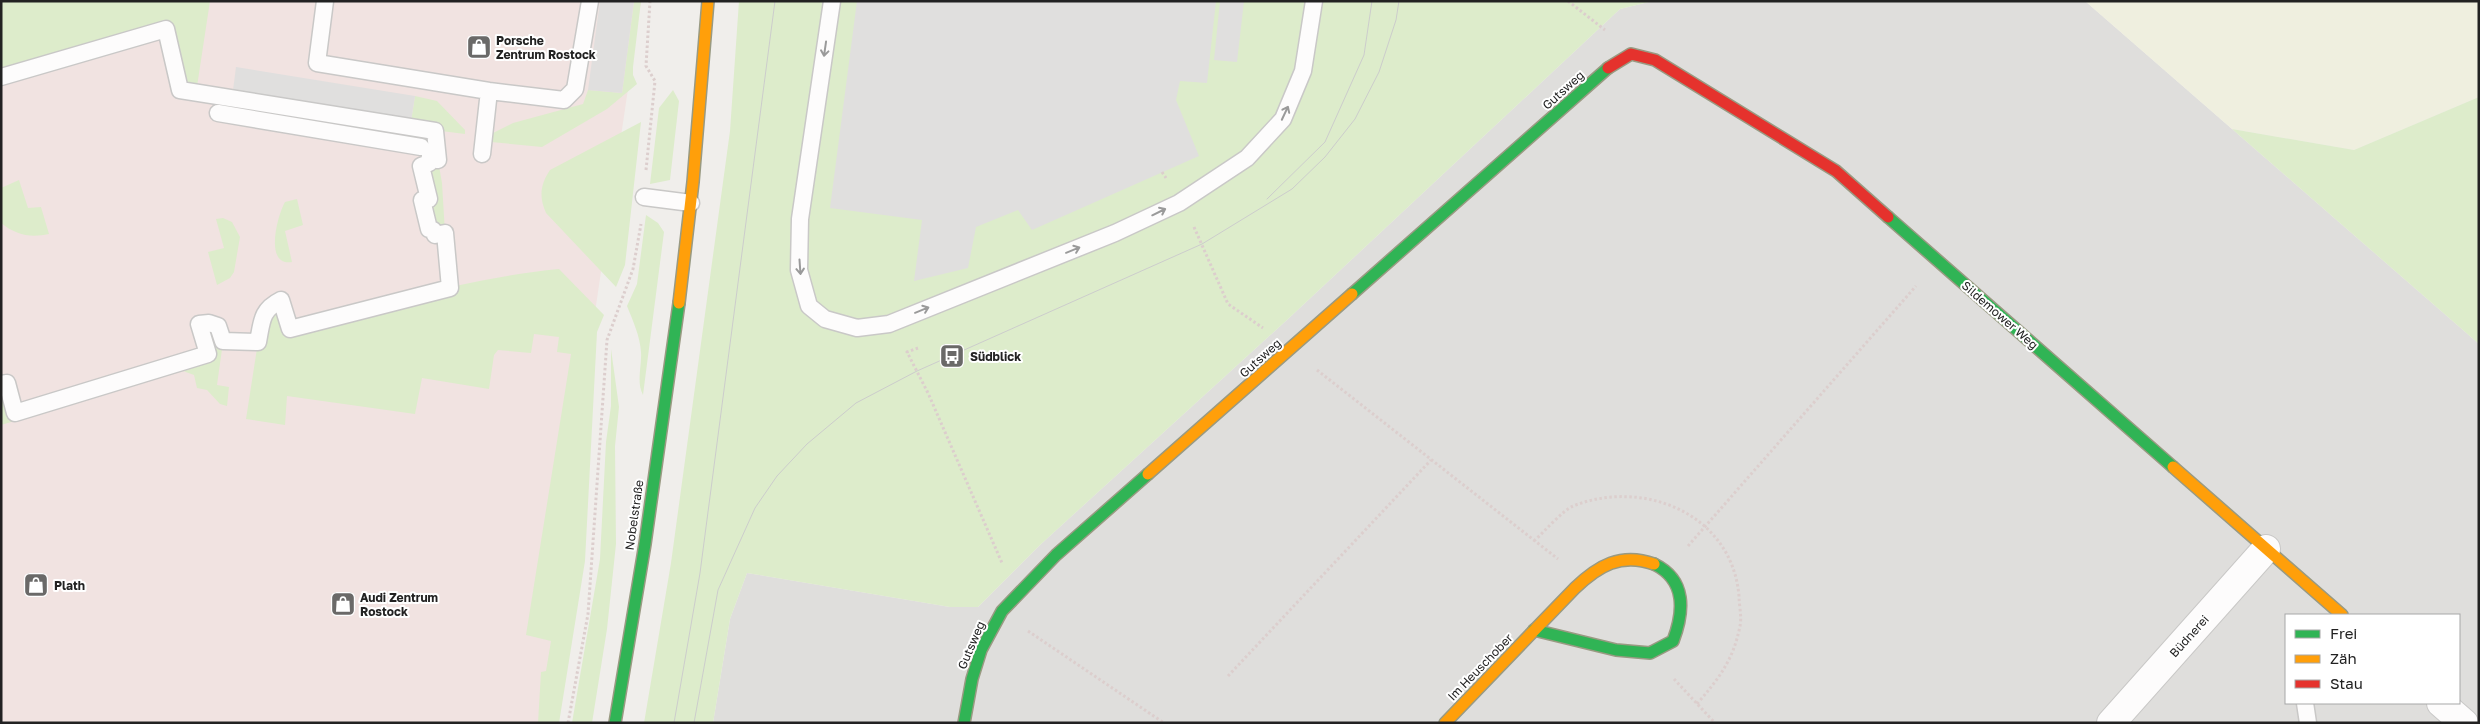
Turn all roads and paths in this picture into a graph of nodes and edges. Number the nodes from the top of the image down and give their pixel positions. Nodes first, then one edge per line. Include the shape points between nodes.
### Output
1 (325, 1) edge
2 (590, 1) edge
3 (650, 1) edge
4 (708, 1) edge
5 (832, 1) edge
6 (1314, 1) edge
7 (1568, 1) edge
8 (1631, 54) junction
9 (1, 77) edge
10 (489, 91) junction
11 (218, 113) dead end
12 (421, 147) dead end
13 (482, 154) dead end
14 (644, 197) junction
15 (690, 203) junction
16 (1202, 244) dead end
17 (1938, 261) junction
18 (918, 348) dead end
19 (1290, 350) junction
20 (1, 384) edge
21 (1432, 460) junction
22 (2266, 549) junction
23 (1666, 572) junction
24 (1584, 580) junction
25 (1016, 596) junction
26 (1001, 612) junction
27 (2339, 614) edge
28 (1534, 630) junction
29 (1650, 653) junction
30 (1228, 676) dead end
31 (2305, 704) edge
32 (2442, 704) edge
33 (568, 723) edge
34 (614, 723) edge
35 (964, 723) edge
36 (1164, 723) edge
37 (1445, 723) edge
38 (1715, 723) edge
39 (2111, 723) edge
40 (2308, 723) edge
41 (2464, 723) edge

1 - 10 lane via 317,63
2 - 10 lane via 575,89 564,100
3 - 14 path via 646,66 654,81
4 - 15 street, Nobelstraße via 701,115
5 -> 6 lane via 800,219 799,270 809,306 825,319 857,328 889,324 1115,233 1179,202 1247,158 1282,119 1303,71
7 - 8 path
8 - 17 street, Sildemower Weg via 1654,60 1836,171
8 - 19 street, Gutsweg via 1615,62
9 - 20 lane via 166,29 180,90 435,131 438,160 430,156 429,163 421,166 429,199 422,200 429,229 435,235 445,233 450,288 290,329 281,300 270,306 263,316 258,342 223,342 218,326 209,322 199,324 208,354 15,413 7,383
10 - 13 lane
11 - 12 lane
14 - 15 lane
14 - 33 path via 633,269 607,340 588,614
15 - 34 street, Nobelstraße via 640,575
16 - 19 path via 1228,304
17 - 22 street, Sildemower Weg
17 - 23 path
18 - 25 path via 907,352
19 - 21 path
19 - 25 street, Gutsweg via 1056,555
21 - 24 path
21 - 30 path
22 - 27 street, Sildemower Weg
22 - 39 street, Büdnerei
23 - 24 street, Im Heuschober via 1644,560 1625,558 1606,563
23 - 29 street, Im Heuschober via 1680,594 1682,616 1673,641
24 - 28 street, Im Heuschober
25 - 26 street, Gutsweg
26 - 35 street, Gutsweg via 972,675
26 - 36 path
28 - 29 street via 1616,650
28 - 37 street, Im Heuschober
29 - 38 path
31 - 40 lane
32 - 41 street

